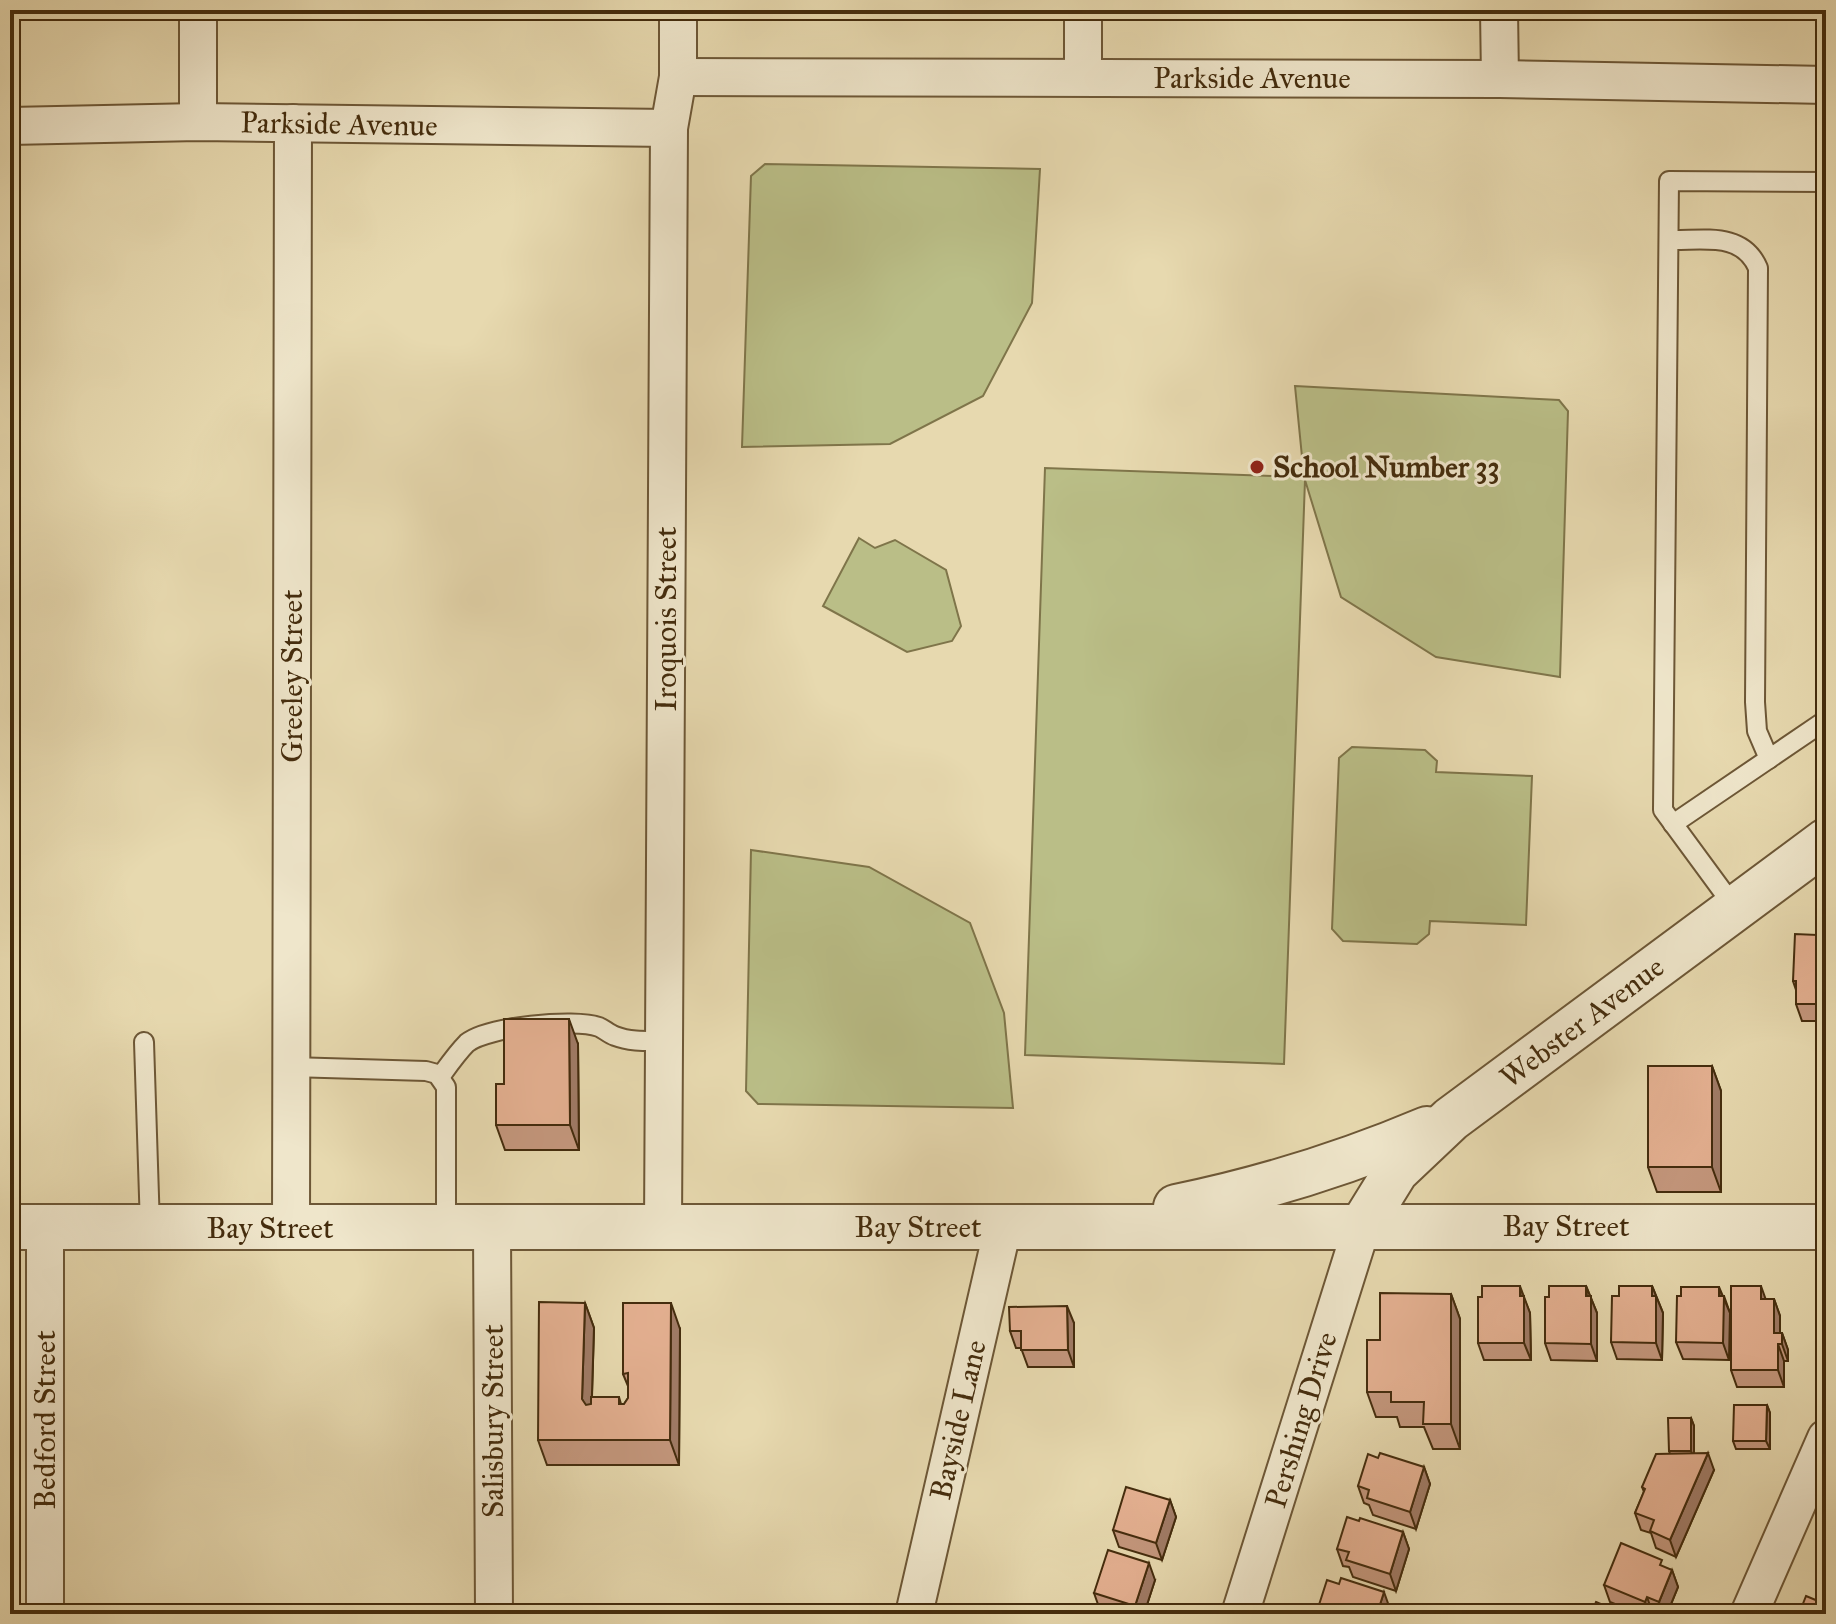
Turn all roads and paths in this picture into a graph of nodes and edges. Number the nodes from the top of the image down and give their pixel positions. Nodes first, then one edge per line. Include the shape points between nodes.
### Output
1 (198, 10) edge
2 (678, 10) edge
3 (1083, 10) edge
4 (1499, 10) edge
5 (678, 77) junction
6 (1083, 77) junction
7 (1500, 79) junction
8 (1826, 85) edge
9 (198, 122) junction
10 (293, 123) junction
11 (10, 126) edge
12 (669, 128) junction
13 (1826, 182) edge
14 (1669, 240) junction
15 (1826, 720) edge
16 (1769, 759) junction
17 (1673, 824) junction
18 (1826, 841) edge
19 (1735, 908) junction
20 (663, 1041) junction
21 (144, 1042) dead end
22 (291, 1067) junction
23 (440, 1077) junction
24 (1451, 1119) junction
25 (1092, 1226) junction
26 (1362, 1226) junction
27 (27, 1227) edge
28 (150, 1227) junction
29 (1003, 1227) junction
30 (1826, 1227) edge
31 (663, 1228) junction
32 (291, 1229) junction
33 (446, 1229) junction
34 (492, 1229) junction
35 (1826, 1438) edge
36 (45, 1614) edge
37 (494, 1614) edge
38 (914, 1614) edge
39 (1240, 1614) edge
40 (1749, 1614) edge

1 - 9 street
2 - 5 street, Iroquois Street
3 - 6 street
4 - 7 street
5 - 6 street, Parkside Avenue
5 - 12 street, Iroquois Street
6 - 7 street, Parkside Avenue
7 - 8 street, Parkside Avenue
9 - 10 street, Parkside Avenue
9 - 11 street, Parkside Avenue
10 - 12 street, Parkside Avenue
10 - 22 street, Greeley Street
12 - 20 street, Iroquois Street
13 - 14 lane via 1669,181
14 - 16 lane via 1735,242 1752,253 1758,268 1755,702 1757,731
14 - 17 lane via 1663,810
15 - 16 lane
16 - 17 lane
17 - 19 lane
18 - 19 street, Webster Avenue
19 - 24 street, Webster Avenue
20 - 23 lane via 632,1040 574,1024 519,1027 468,1042
20 - 31 street, Iroquois Street
21 - 28 lane
22 - 23 lane via 426,1071
22 - 32 street, Greeley Street
23 - 33 lane via 446,1087
24 - 25 street via 1314,1173
24 - 26 street, Webster Avenue via 1396,1171
25 - 26 street, Bay Street
25 - 29 street, Bay Street
26 - 30 street, Bay Street
26 - 39 street, Pershing Drive
27 - 28 street, Bay Street
27 - 36 street, Bedford Street
28 - 32 street, Bay Street
29 - 31 street, Bay Street
29 - 38 street, Bayside Lane
31 - 34 street, Bay Street
32 - 33 street, Bay Street
33 - 34 street, Bay Street
34 - 37 street, Salisbury Street
35 - 40 street

